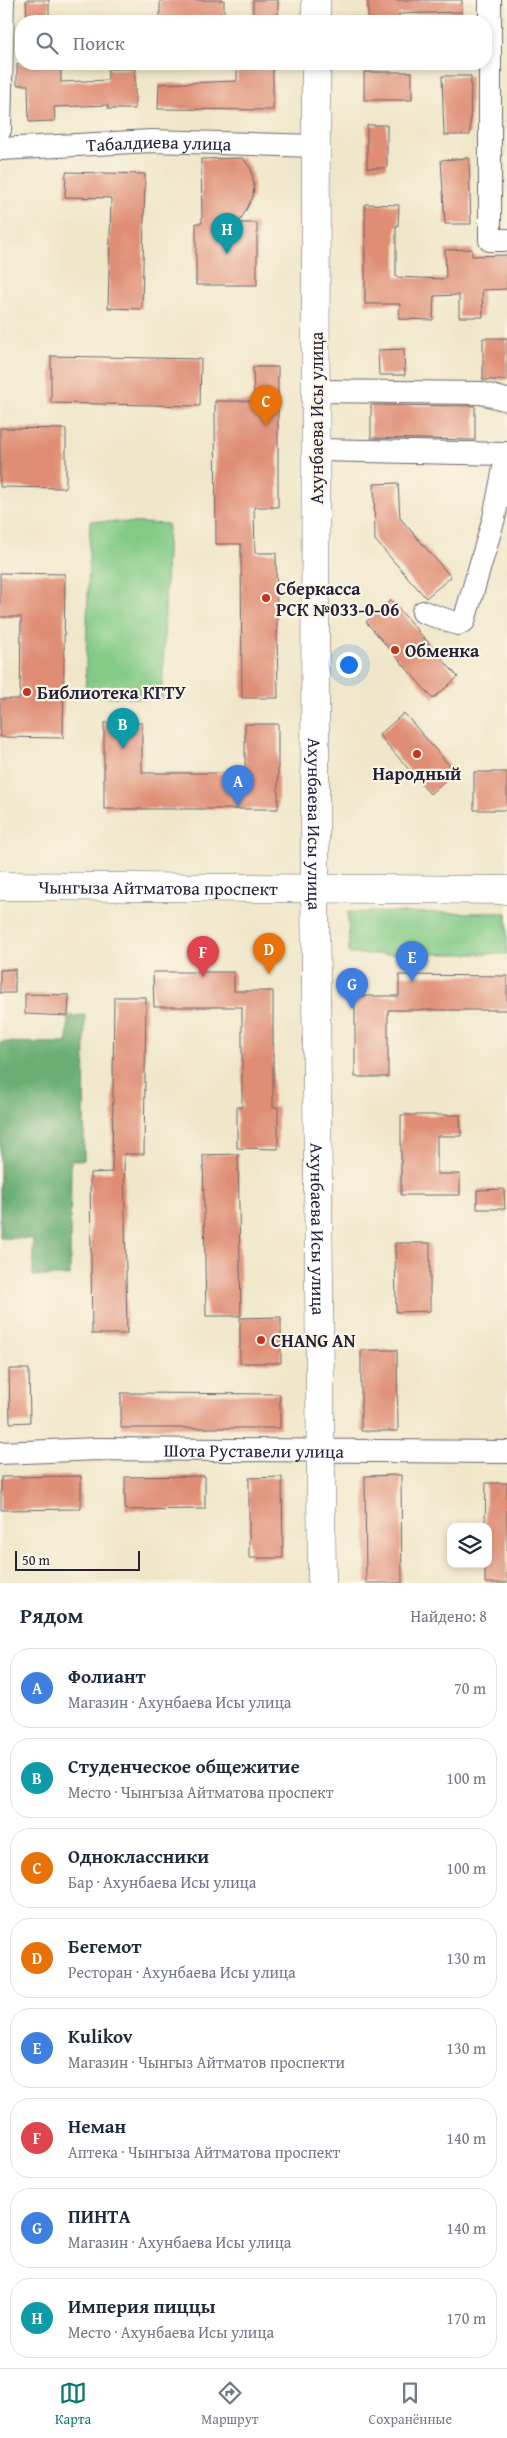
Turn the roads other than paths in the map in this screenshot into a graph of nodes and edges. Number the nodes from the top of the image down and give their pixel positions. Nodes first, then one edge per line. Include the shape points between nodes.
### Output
1 (3, 0) edge
2 (316, 0) edge
3 (490, 0) edge
4 (316, 15) edge
5 (490, 15) edge
6 (316, 70) edge
7 (490, 70) edge
8 (0, 130) edge
9 (316, 146) junction
10 (0, 149) edge
11 (507, 240) edge
12 (316, 392) junction
13 (507, 400) edge
14 (316, 450) junction
15 (507, 453) edge
16 (423, 612) dead end
17 (0, 886) edge
18 (315, 888) junction
19 (507, 890) edge
20 (321, 1450) junction
21 (507, 1452) edge
22 (0, 1453) edge
23 (322, 1583) edge

1 - 8 street
2 - 4 main road
3 - 5 street
6 - 9 main road, Ахунбаева Исы улица
7 - 11 street via 490,240
9 - 10 street, Табалдиева улица via 152,141
9 - 12 main road, Ахунбаева Исы улица
12 - 13 street via 481,394
12 - 14 main road, Ахунбаева Исы улица
14 - 15 street
14 - 18 main road, Ахунбаева Исы улица
15 - 16 street via 494,518 464,621 458,624
17 - 18 main road, Чынгыза Айтматова проспект
18 - 19 main road, Чынгыза Айтматова проспект
18 - 20 main road, Ахунбаева Исы улица
20 - 21 street, Шота Руставели улица
20 - 22 street, Шота Руставели улица via 98,1449
20 - 23 main road, Ахунбаева Исы улица

